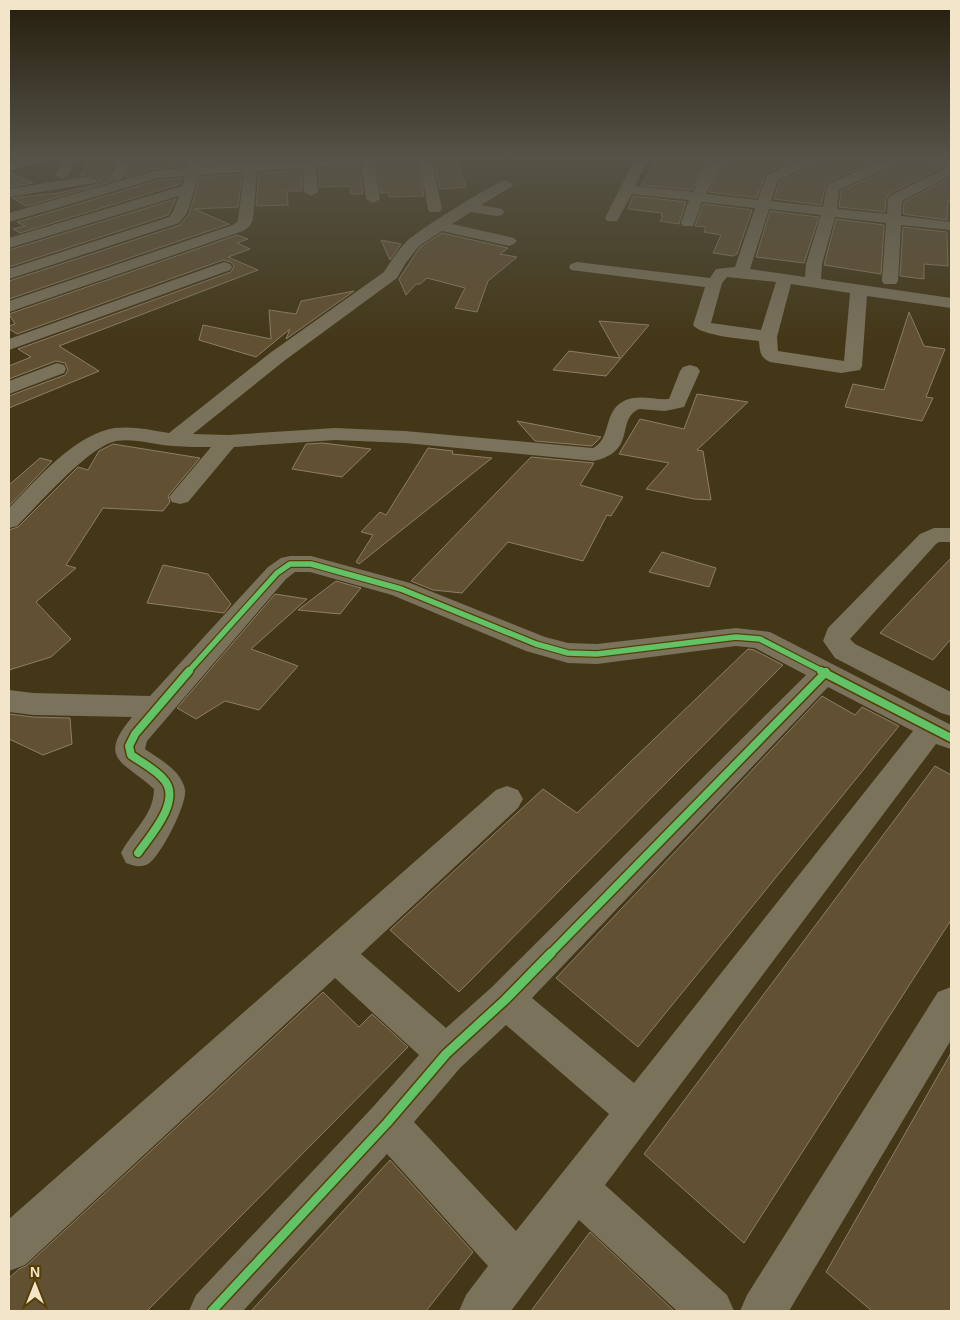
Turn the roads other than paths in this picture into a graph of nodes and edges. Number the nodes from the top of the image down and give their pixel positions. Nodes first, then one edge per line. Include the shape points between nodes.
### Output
1 (89, 219) edge
2 (175, 219) edge
3 (246, 219) edge
4 (437, 219) edge
5 (443, 219) edge
6 (690, 219) edge
7 (758, 219) edge
8 (827, 219) edge
9 (883, 219) edge
10 (895, 220) junction
11 (688, 223) dead end
12 (951, 226) edge
13 (509, 241) dead end
14 (9, 243) edge
15 (9, 261) edge
16 (224, 267) dead end
17 (577, 267) dead end
18 (16, 272) edge
19 (741, 272) junction
20 (785, 278) junction
21 (890, 281) dead end
22 (813, 282) junction
23 (714, 283) junction
24 (859, 289) junction
25 (58, 290) junction
26 (951, 303) edge
27 (83, 305) junction
28 (9, 307) edge
29 (768, 337) junction
30 (9, 344) edge
31 (56, 369) dead end
32 (690, 371) dead end
33 (9, 388) edge
34 (173, 440) junction
35 (228, 441) junction
36 (180, 497) dead end
37 (9, 521) edge
38 (940, 537) edge
39 (836, 661) junction
40 (9, 701) edge
41 (157, 707) junction
42 (947, 714) edge
43 (506, 799) dead end
44 (138, 853) dead end
45 (335, 954) junction
46 (505, 1000) junction
47 (951, 1005) edge
48 (446, 1054) junction
49 (635, 1110) junction
50 (387, 1123) junction
51 (577, 1189) junction
52 (9, 1249) edge
53 (517, 1266) junction
54 (212, 1311) edge
55 (482, 1311) edge
56 (711, 1311) edge
57 (764, 1311) edge

1 - 14 street
2 - 18 street
3 - 25 street via 238,228
4 - 34 street via 406,251 392,275 277,357
5 - 13 street
6 - 11 street
7 - 19 street
8 - 22 street via 814,264
9 - 10 street
10 - 12 street
10 - 21 street
15 - 18 street
16 - 27 street
17 - 23 street
18 - 25 street
19 - 20 street
19 - 23 street via 722,272
20 - 22 street
20 - 29 street
22 - 24 street
23 - 29 street via 702,325
24 - 26 street
24 - 29 street via 853,366 774,357 769,354
25 - 27 street
25 - 28 street
27 - 30 street
31 - 33 street
32 - 35 street via 677,403 627,407 622,412 610,446 603,453 594,455 405,437 335,434
34 - 35 street
34 - 37 street via 126,434 100,439 85,449
35 - 36 street
38 - 39 street via 837,634
39 - 41 street via 749,637 596,654 568,653 536,644 401,589 311,564 290,564 277,572
39 - 42 street
39 - 46 street
40 - 41 street
41 - 44 street via 135,734 129,751 165,782 171,799 166,812
42 - 49 street
43 - 45 street
45 - 48 street
45 - 52 street
46 - 48 street
46 - 49 street
47 - 57 street
48 - 50 street
49 - 51 street
50 - 53 street
50 - 54 street
51 - 53 street
51 - 56 street
53 - 55 street

